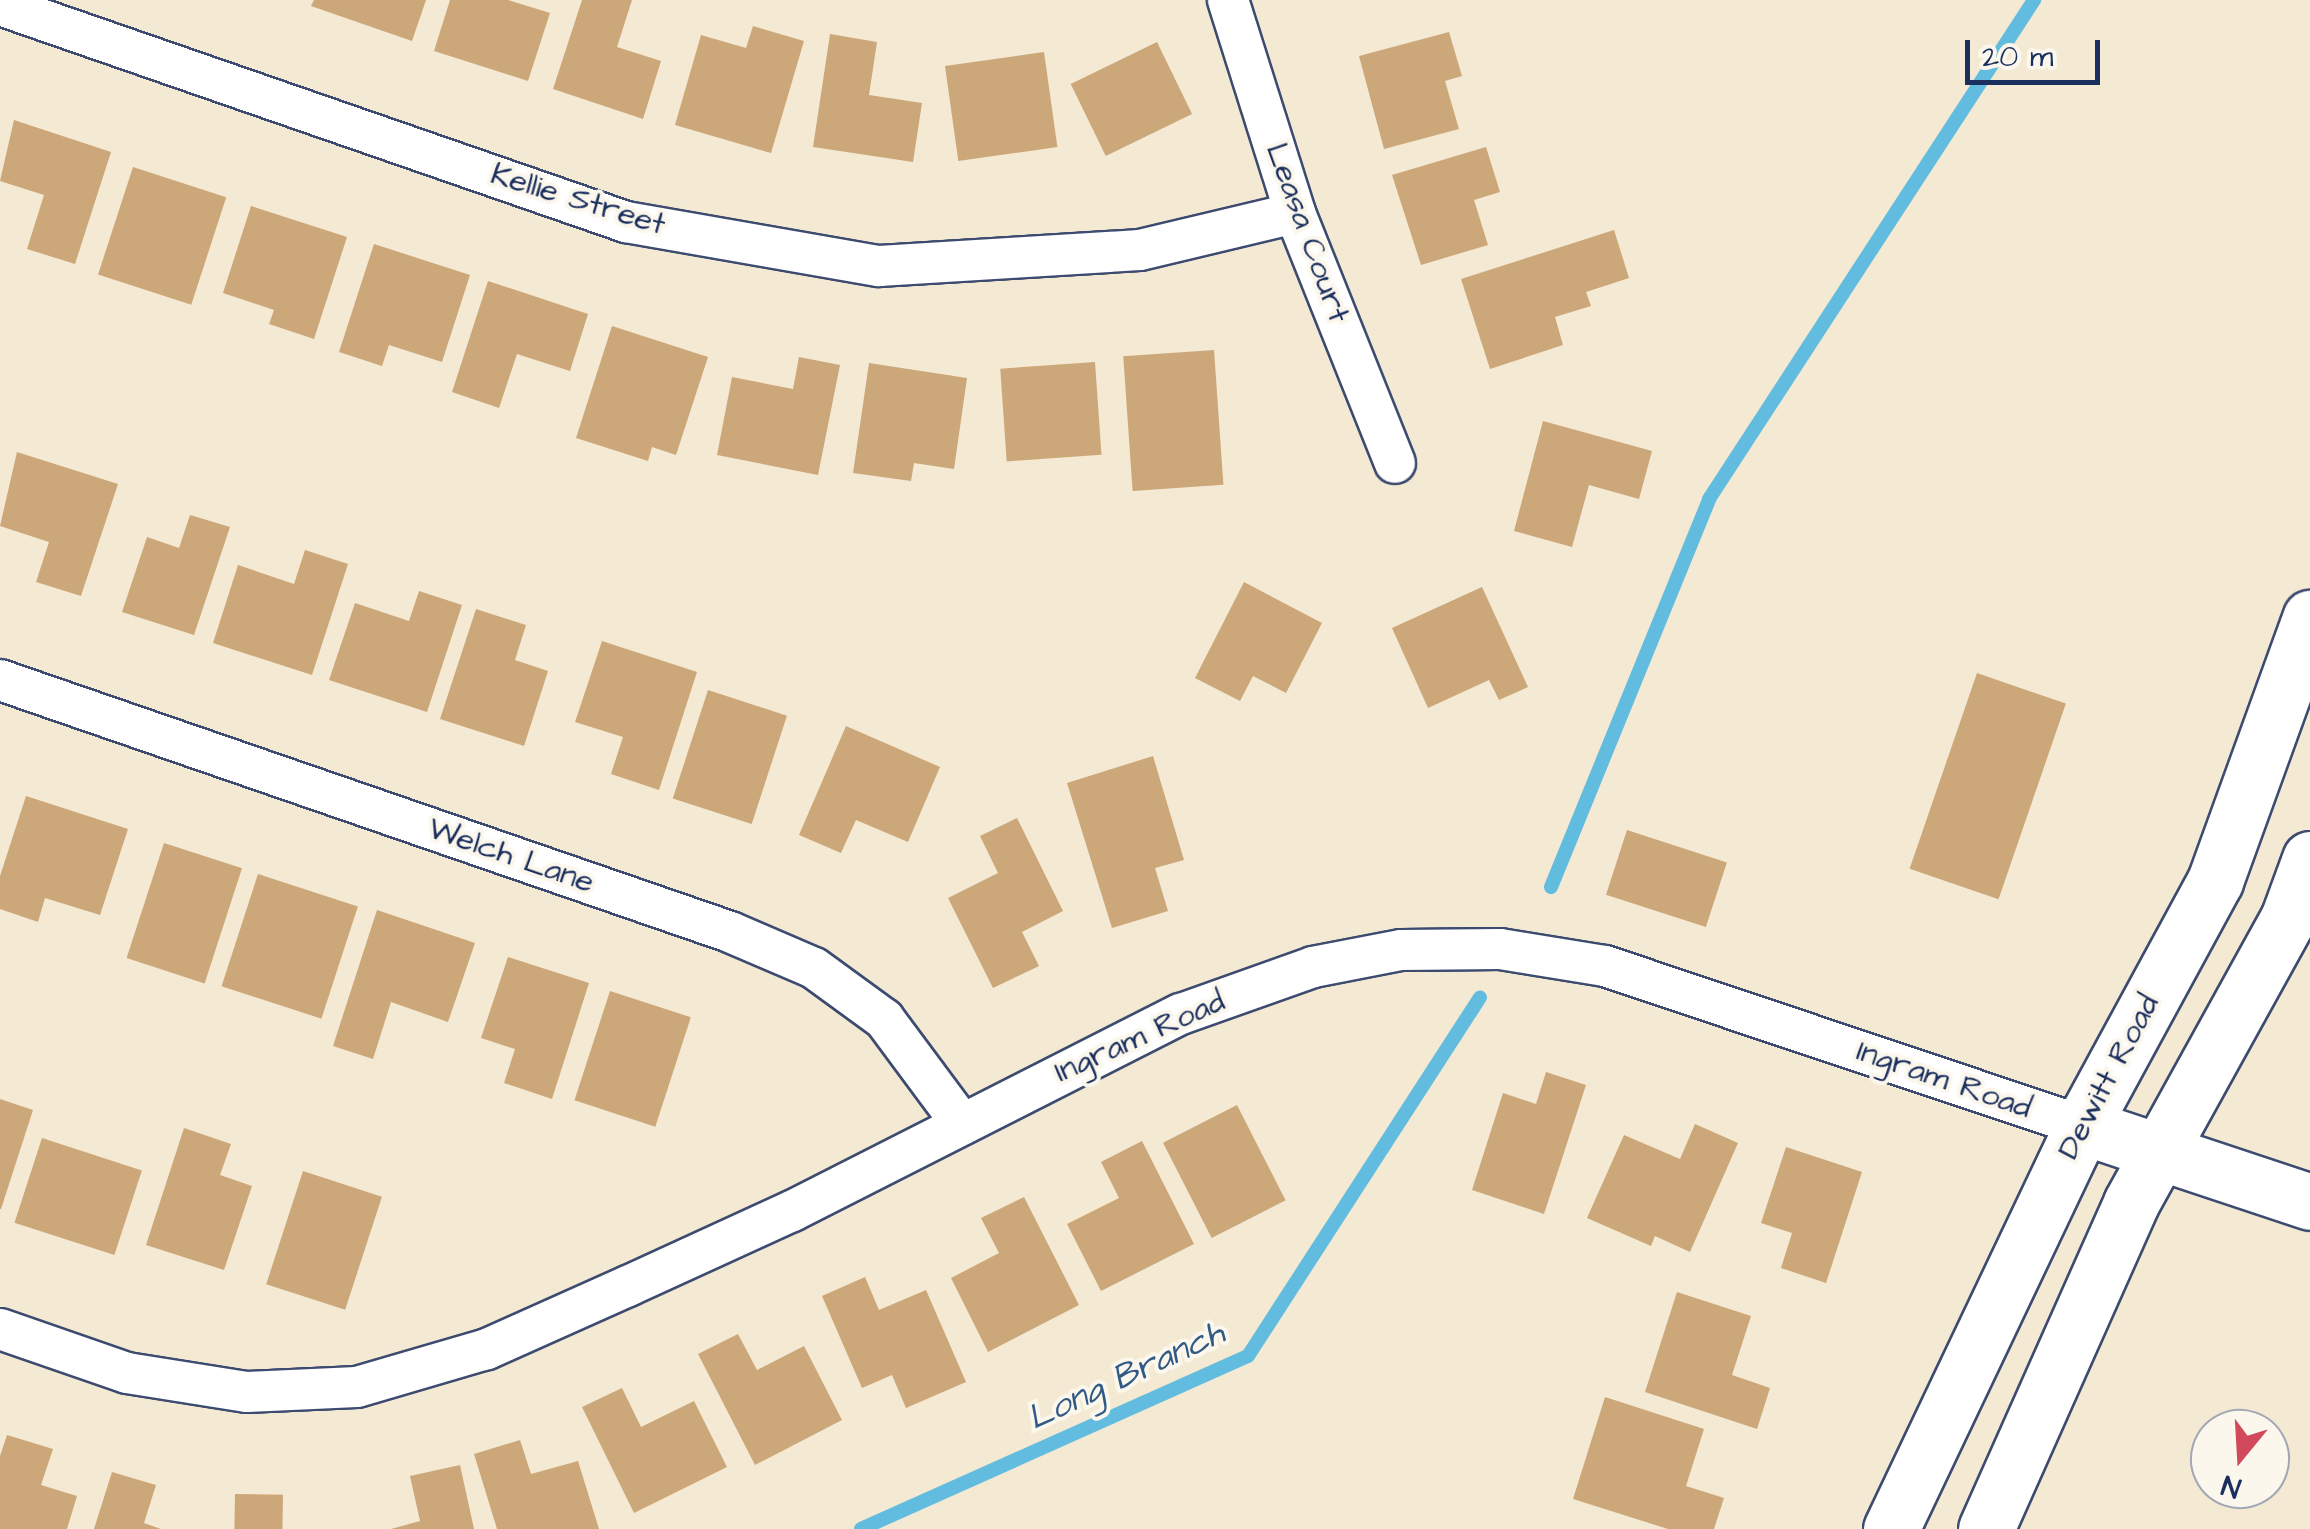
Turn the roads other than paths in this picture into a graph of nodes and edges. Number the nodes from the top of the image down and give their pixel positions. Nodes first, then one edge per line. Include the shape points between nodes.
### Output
1 (1228, 0) edge
2 (0, 5) edge
3 (1295, 212) junction
4 (1395, 463) dead end
5 (2310, 618) edge
6 (0, 680) edge
7 (2310, 859) edge
8 (2180, 947) junction
9 (2255, 980) junction
10 (962, 1124) junction
11 (2082, 1126) junction
12 (2161, 1153) junction
13 (2310, 1202) edge
14 (0, 1330) edge
15 (1891, 1529) edge
16 (1986, 1529) edge

1 - 3 street, Leasa Court
2 - 3 street, Kellie Street via 626,222 879,266 1140,250
3 - 4 street, Leasa Court
5 - 8 main road, Dewitt Road via 2216,881
6 - 10 street, Welch Lane via 730,932 814,968 884,1020
7 - 9 main road
8 - 9 main road
8 - 11 main road, Dewitt Road
9 - 12 main road
10 - 11 street, Ingram Road via 1181,1014 1313,967 1401,950 1500,949 1605,966
10 - 14 street, Ingram Road via 487,1349 356,1387 247,1392 127,1373
11 - 12 main road, Ingram Road
11 - 15 main road, Dewitt Road
12 - 13 main road, Ingram Road
12 - 16 main road via 2131,1203

